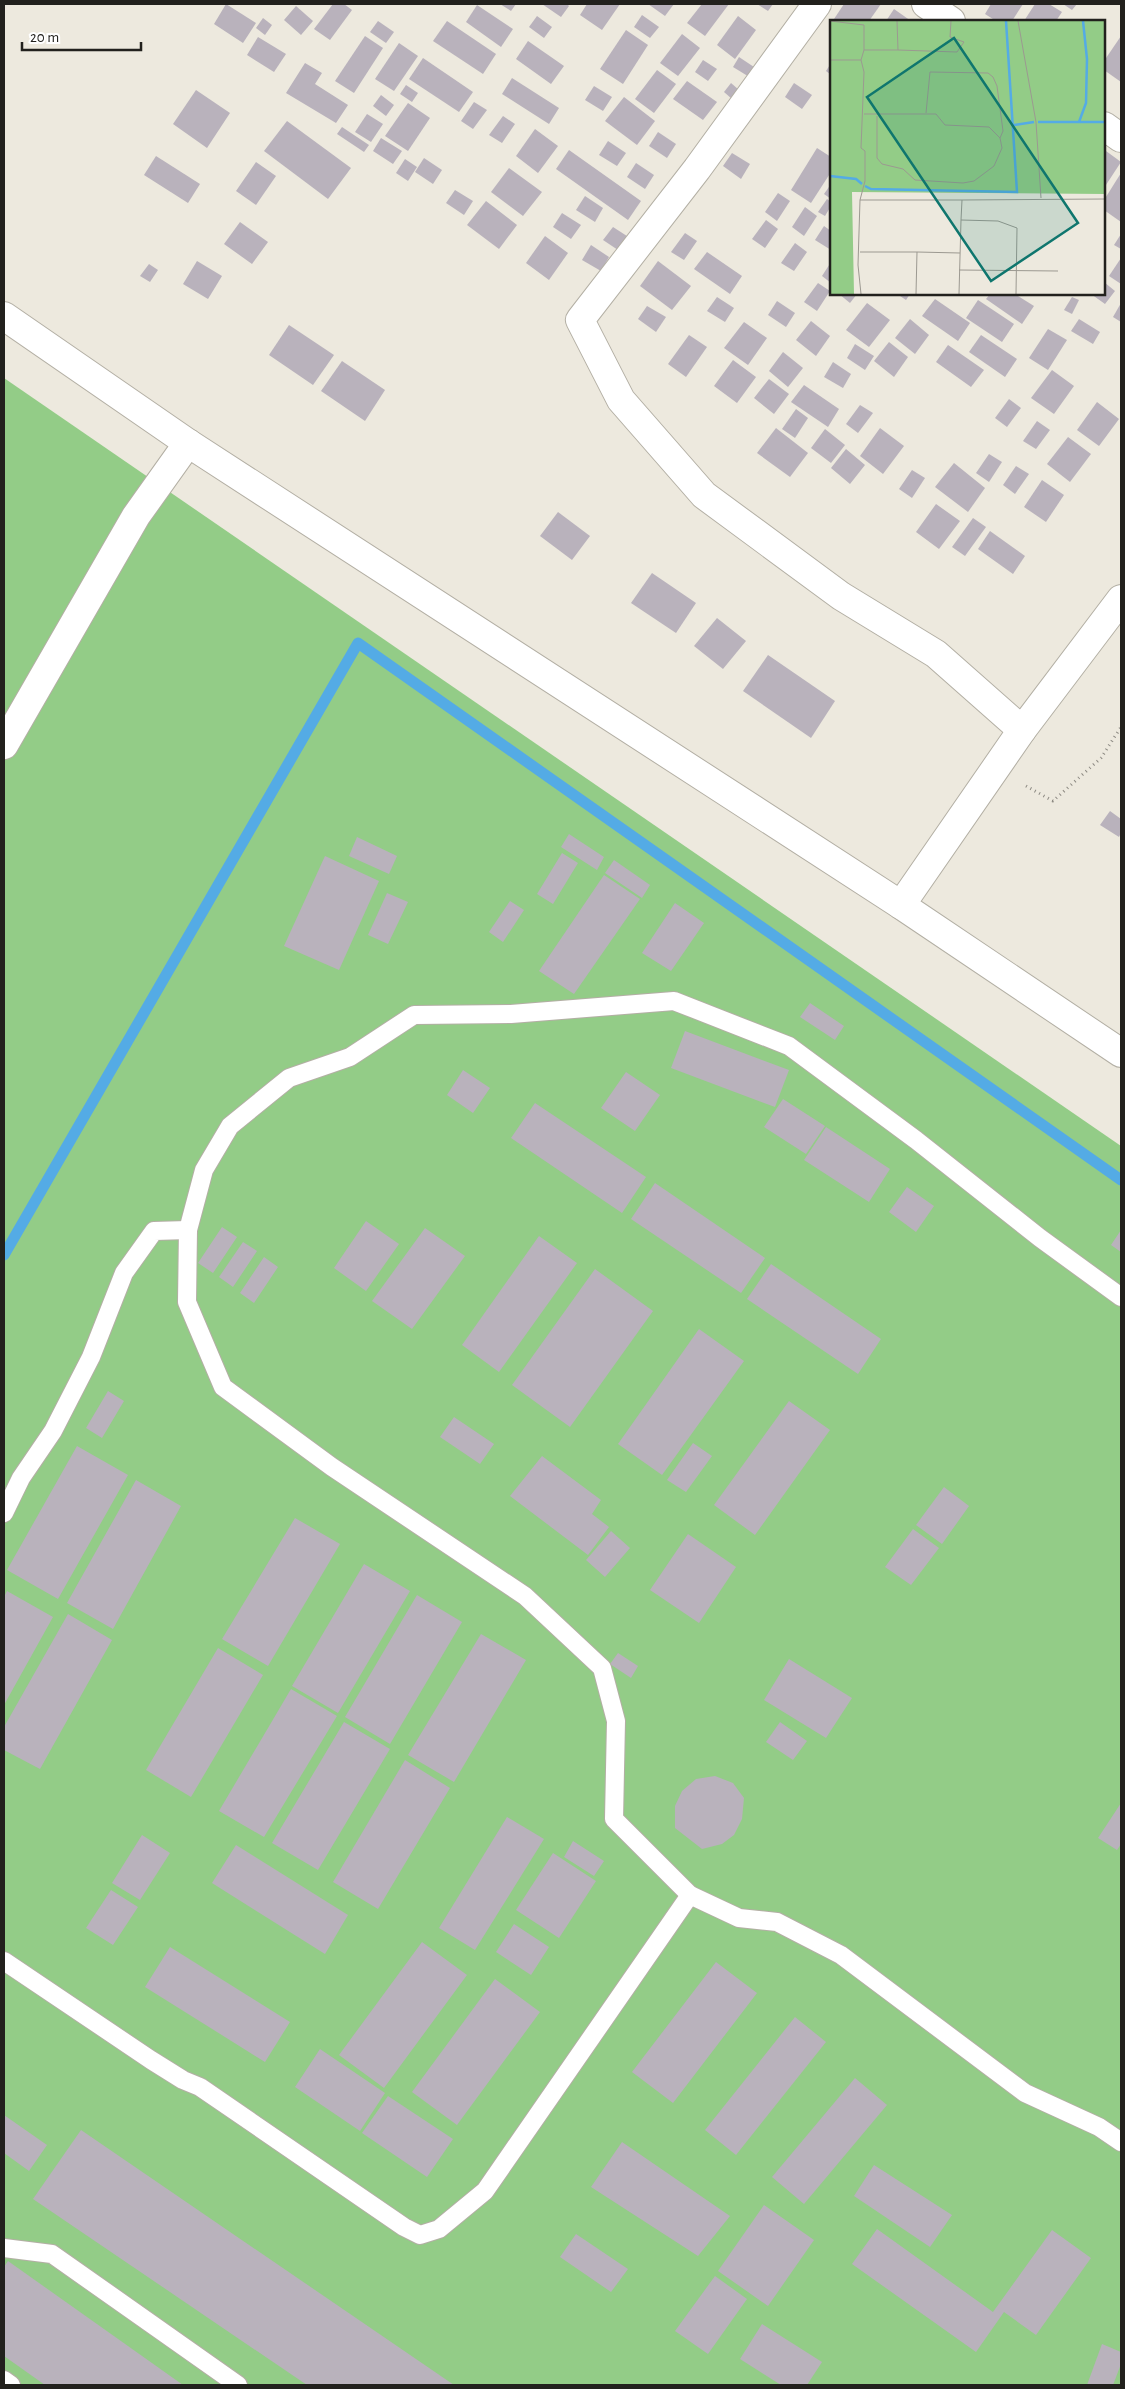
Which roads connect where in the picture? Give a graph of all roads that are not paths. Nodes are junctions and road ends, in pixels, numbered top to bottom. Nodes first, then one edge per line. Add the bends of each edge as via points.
1 (817, 4) edge
2 (926, 4) edge
3 (950, 20) edge
4 (1105, 127) edge
5 (1121, 138) edge
6 (4, 316) edge
7 (188, 443) junction
8 (1121, 599) edge
9 (1022, 730) junction
10 (4, 745) edge
11 (900, 905) junction
12 (1121, 1053) edge
13 (188, 1230) junction
14 (1121, 1297) edge
15 (4, 1513) edge
16 (690, 1895) junction
17 (4, 1961) edge
18 (1121, 2142) edge
19 (4, 2248) edge
20 (4, 2380) edge
21 (11, 2385) edge
22 (238, 2385) edge

1 - 9 street via 697,169 580,320 622,400 704,495 841,596 936,654
2 - 3 street
4 - 5 street
6 - 7 street
7 - 10 street via 136,516
7 - 11 street
8 - 9 street
9 - 11 street
11 - 12 street
13 - 14 lane via 204,1170 230,1126 289,1078 350,1057 414,1015 511,1014 674,1001 789,1046
13 - 15 lane via 154,1231 124,1273 91,1357 53,1431 22,1478
13 - 16 lane via 187,1302 223,1387 332,1467 525,1596 602,1668 616,1721 614,1819
16 - 17 lane via 485,2191 438,2229 420,2235 200,2087 151,2060
16 - 18 lane via 739,1918 777,1922 841,1955 1025,2093 1098,2127
19 - 22 lane via 52,2254
20 - 21 lane

